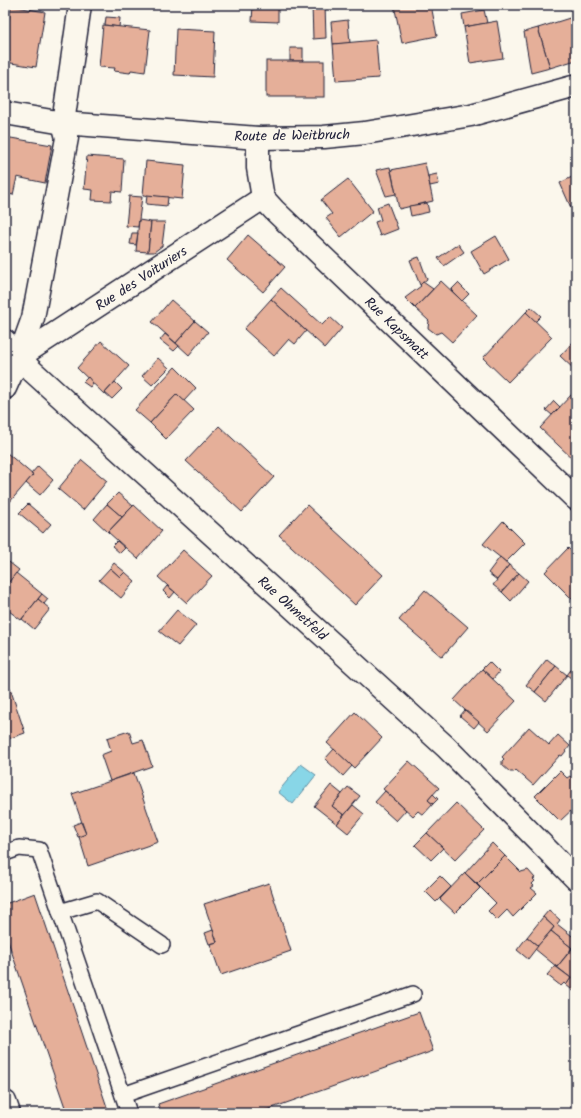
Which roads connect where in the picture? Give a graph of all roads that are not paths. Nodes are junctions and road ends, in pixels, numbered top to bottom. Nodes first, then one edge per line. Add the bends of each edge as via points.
1 (80, 5) edge
2 (576, 86) edge
3 (5, 112) edge
4 (63, 123) junction
5 (258, 138) junction
6 (263, 198) junction
7 (5, 341) edge
8 (20, 357) junction
9 (5, 388) edge
10 (576, 499) edge
11 (5, 854) edge
12 (576, 879) edge
13 (60, 912) junction
14 (162, 945) dead end
15 (413, 994) dead end
16 (123, 1095) junction
17 (5, 1102) edge
18 (9, 1113) edge
19 (129, 1113) edge

1 - 4 street
2 - 5 street, Route de Weitbruch via 471,114 365,133
3 - 4 street, Route de Weitbruch
4 - 5 street, Route de Weitbruch
4 - 8 street via 67,138 32,318
5 - 6 street via 258,168
6 - 8 street, Rue des Voituriers
6 - 10 street, Rue Kapsmatt
7 - 8 street, Rue Ohmetfeld
8 - 9 street
8 - 12 street, Rue Ohmetfeld via 42,380 446,747
11 - 13 lane via 18,848 39,850
13 - 14 lane via 97,901
13 - 16 lane
15 - 16 lane
16 - 19 lane
17 - 18 street

